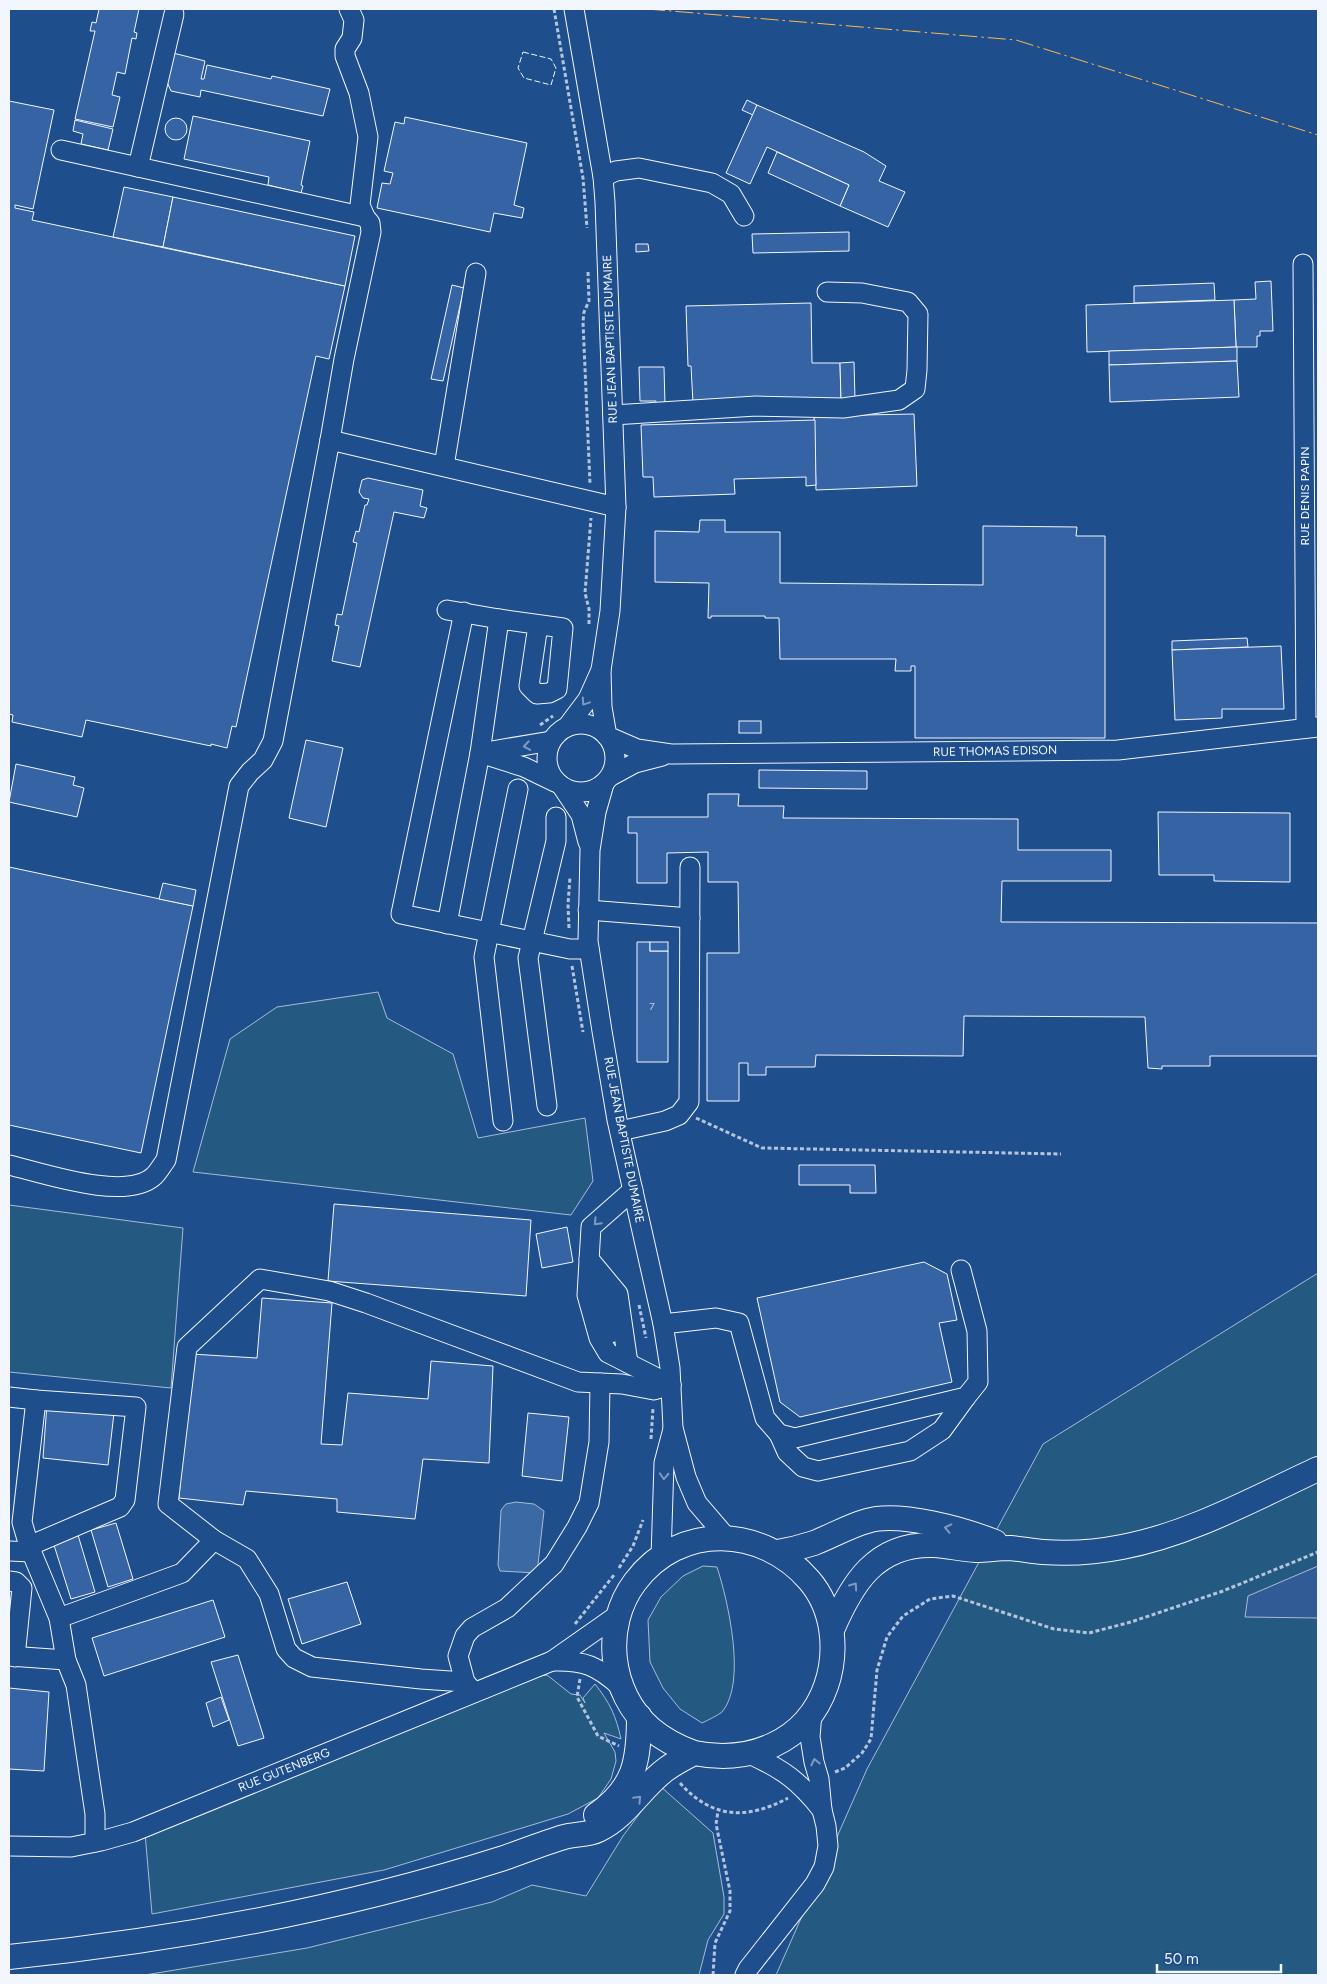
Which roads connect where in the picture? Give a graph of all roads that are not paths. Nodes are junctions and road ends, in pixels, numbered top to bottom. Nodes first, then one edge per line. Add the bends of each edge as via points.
1 (349, 9) edge
2 (574, 9) edge
3 (174, 14) dead end
4 (61, 150) dead end
5 (138, 167) junction
6 (603, 177) junction
7 (744, 216) dead end
8 (365, 217) junction
9 (1303, 264) dead end
10 (476, 273) dead end
11 (827, 292) dead end
12 (1311, 334) edge
13 (613, 415) junction
14 (330, 440) junction
15 (444, 466) junction
16 (616, 507) junction
17 (499, 619) junction
18 (538, 625) dead end
19 (601, 670) junction
20 (567, 727) junction
21 (1312, 727) edge
22 (607, 736) junction
23 (551, 741) junction
24 (480, 753) junction
25 (671, 754) junction
26 (607, 780) junction
27 (559, 785) junction
28 (518, 789) dead end
29 (556, 817) dead end
30 (590, 850) junction
31 (690, 867) dead end
32 (588, 910) junction
33 (690, 918) junction
34 (447, 924) junction
35 (488, 932) junction
36 (532, 941) junction
37 (589, 949) junction
38 (547, 1106) dead end
39 (503, 1121) dead end
40 (620, 1131) junction
41 (9, 1166) edge
42 (633, 1190) junction
43 (595, 1266) junction
44 (961, 1270) dead end
45 (663, 1324) junction
46 (622, 1360) junction
47 (600, 1383) junction
48 (671, 1385) junction
49 (9, 1397) edge
50 (966, 1397) junction
51 (36, 1400) junction
52 (673, 1428) junction
53 (778, 1434) junction
54 (1318, 1468) edge
55 (727, 1538) junction
56 (214, 1540) junction
57 (1011, 1548) junction
58 (30, 1549) junction
59 (9, 1551) edge
60 (777, 1552) junction
61 (661, 1558) junction
62 (9, 1581) edge
63 (619, 1614) junction
64 (59, 1618) junction
65 (832, 1630) junction
66 (12, 1656) edge
67 (66, 1660) junction
68 (552, 1661) junction
69 (621, 1686) junction
70 (470, 1687) junction
71 (812, 1713) junction
72 (638, 1716) junction
73 (694, 1753) junction
74 (749, 1754) junction
75 (812, 1784) junction
76 (566, 1836) junction
77 (95, 1842) junction
78 (9, 1846) edge
79 (9, 1957) edge
80 (745, 1975) edge

1 - 8 street via 354,20 345,56 368,137 360,205
2 - 6 street, RUE JEAN BAPTISTE DUMAIRE
3 - 5 street
4 - 5 street
5 - 8 street
6 - 7 street via 616,171 639,168 712,183 731,194
6 - 13 street, RUE JEAN BAPTISTE DUMAIRE
8 - 14 street via 371,232
9 - 12 street, RUE DENIS PAPIN
10 - 15 street
11 - 13 street via 862,293 908,302 918,314 915,389 899,400 843,408 756,406
12 - 21 street, RUE DENIS PAPIN
13 - 16 street, RUE JEAN BAPTISTE DUMAIRE
14 - 15 street
14 - 41 street via 273,741 262,760 239,786 166,1160 154,1176 126,1187 103,1187
15 - 16 street
16 - 19 street, RUE JEAN BAPTISTE DUMAIRE via 610,611
17 - 18 street
17 - 24 street
17 - 34 street via 456,611 401,914
19 -> 20 street, RUE JEAN BAPTISTE DUMAIRE via 588,699
19 - 22 street, RUE JEAN BAPTISTE DUMAIRE
20 - 22 street via 588,725
20 - 23 street
21 - 25 street, RUE THOMAS EDISON via 1118,750
22 - 25 street, RUE THOMAS EDISON via 637,749
22 - 26 street via 615,755
23 -> 24 street
23 - 27 street via 546,763 549,773
24 - 27 street via 524,767
24 - 34 street
25 - 26 street, RUE THOMAS EDISON via 635,763
26 - 27 street via 584,793
26 - 30 street, RUE JEAN BAPTISTE DUMAIRE via 596,812
27 - 30 street, RUE JEAN BAPTISTE DUMAIRE via 581,815
28 - 35 street
29 - 36 street via 556,841
30 - 32 street, RUE JEAN BAPTISTE DUMAIRE
31 - 33 street
32 - 33 street
32 - 37 street, RUE JEAN BAPTISTE DUMAIRE
33 - 40 street via 689,1102 679,1115 665,1121
34 - 35 street
35 - 36 street
35 - 39 street via 484,956
36 - 37 street via 570,949
36 - 38 street via 528,958
37 - 40 street, RUE JEAN BAPTISTE DUMAIRE
40 - 42 street, RUE JEAN BAPTISTE DUMAIRE
42 -> 43 street via 591,1227
42 - 45 street, RUE JEAN BAPTISTE DUMAIRE
43 - 46 street via 618,1294
43 - 46 street via 587,1295 598,1338 608,1353
44 - 50 street via 977,1331 978,1382
45 - 48 street, RUE JEAN BAPTISTE DUMAIRE
45 - 53 street via 716,1318 739,1323 765,1418
46 - 48 street
47 - 48 street via 654,1390
47 - 56 street via 578,1382 366,1303 329,1292 260,1279 187,1347 168,1504
47 - 70 street via 599,1442 589,1503 554,1564 507,1608 472,1628 465,1636 458,1656
48 - 52 street, RUE JEAN BAPTISTE DUMAIRE
49 - 51 street
50 - 53 street via 795,1438
50 - 53 street via 942,1430 910,1451 818,1471 803,1467 787,1452
51 - 58 street via 22,1522
51 - 58 street via 136,1407 125,1500 120,1507
52 - 55 street, RUE JEAN BAPTISTE DUMAIRE via 686,1477 697,1503
52 -> 61 street, RUE JEAN BAPTISTE DUMAIRE via 664,1463
54 - 57 main road via 1222,1514 1157,1538 1078,1553
55 - 60 main road via 753,1542
55 - 61 main road via 692,1542
56 - 64 street via 182,1573
56 - 70 street via 247,1559 269,1594 286,1649 294,1658 312,1667
57 -> 60 main road via 977,1535 898,1518 870,1520 796,1549
65 -> 57 main road via 858,1580 871,1566 898,1550 933,1545 975,1550
58 - 59 street
58 - 64 street
60 - 65 main road via 797,1566 813,1585 825,1606
61 - 63 main road via 635,1582
62 - 66 street via 22,1588
63 - 68 street, RUE GUTENBERG
63 - 69 main road via 614,1650
64 - 67 street
65 - 71 main road via 830,1674
66 - 67 street
67 - 77 street via 76,1685 95,1814
68 - 69 street, RUE GUTENBERG via 574,1660 587,1664
68 - 70 street, RUE GUTENBERG
69 - 72 main road
70 - 77 street, RUE GUTENBERG via 403,1720 133,1832
71 - 74 main road via 784,1739
75 -> 71 street
72 - 73 main road via 663,1739
72 - 76 main road via 638,1755 628,1782 606,1808
73 - 74 main road via 730,1757
76 -> 73 main road via 596,1831 614,1821 664,1771
74 - 75 street
75 - 80 street via 826,1826 828,1846 824,1867 815,1884
76 - 79 main road via 479,1866 267,1919 117,1945
77 - 78 street, RUE GUTENBERG via 71,1846

